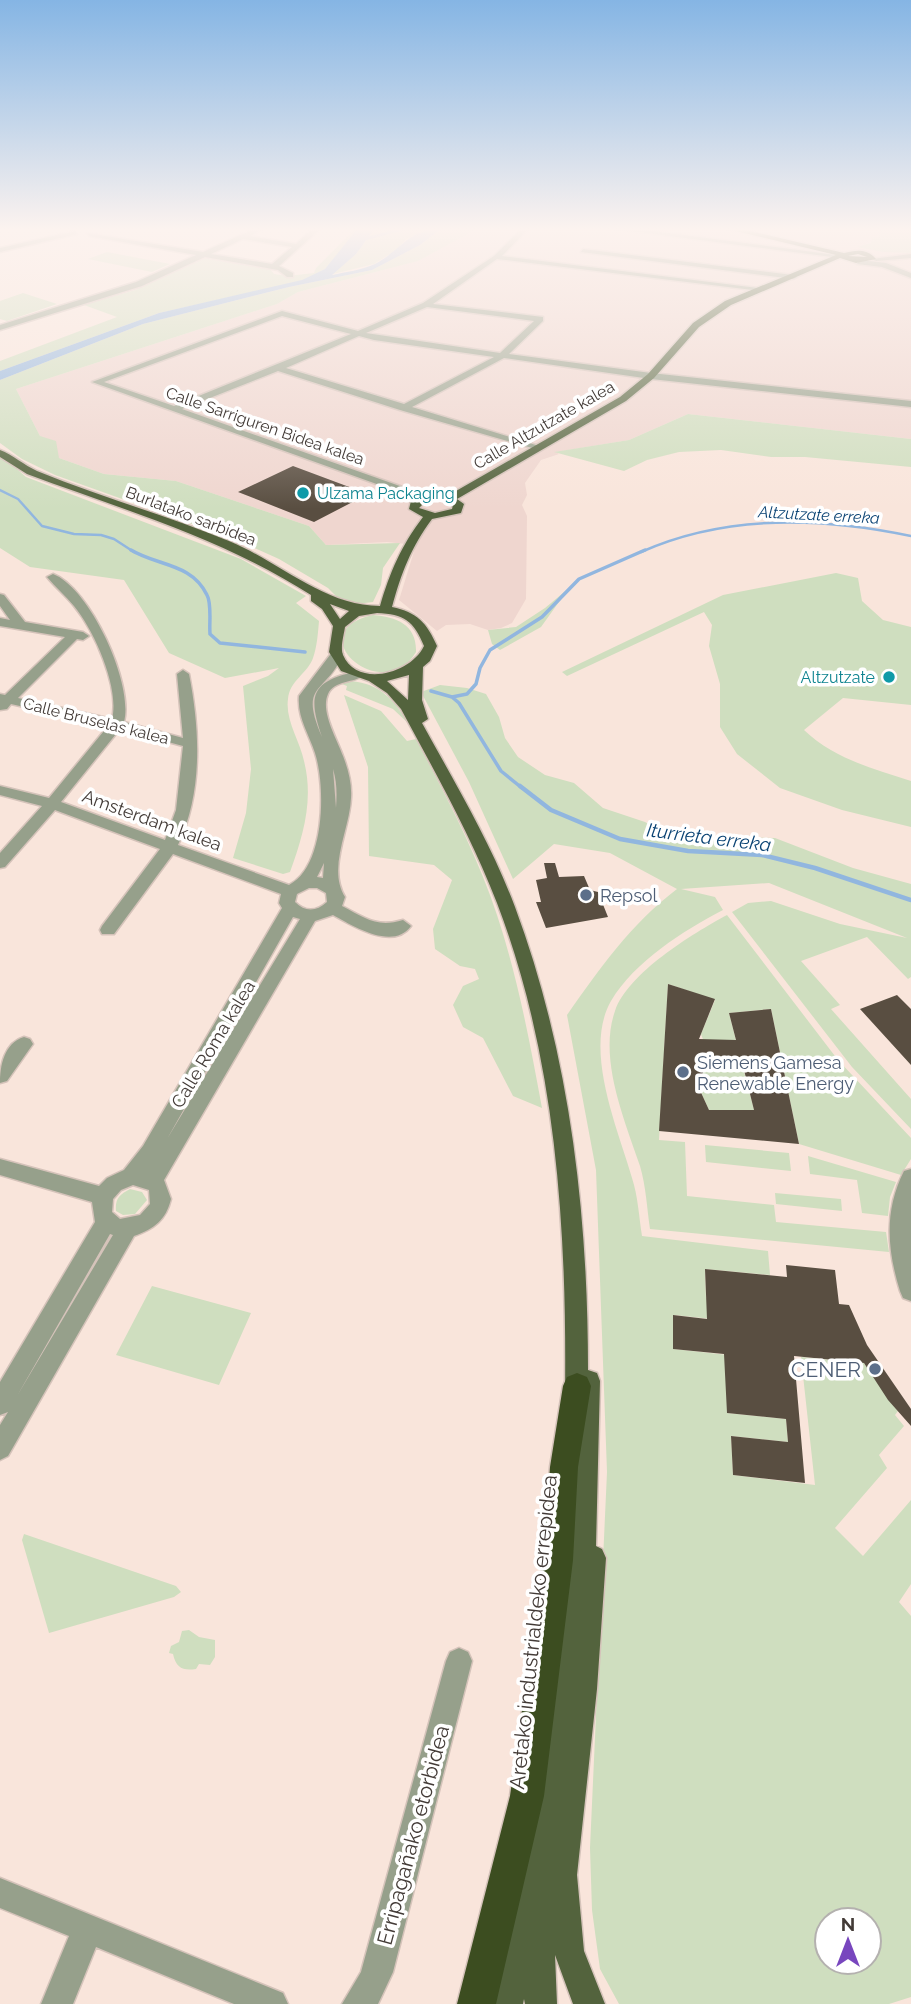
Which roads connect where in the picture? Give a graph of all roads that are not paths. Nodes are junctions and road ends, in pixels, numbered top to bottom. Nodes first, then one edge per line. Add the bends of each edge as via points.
1 (21, 322) edge
2 (259, 322) edge
3 (315, 322) edge
4 (387, 322) edge
5 (538, 322) edge
6 (701, 322) edge
7 (0, 328) edge
8 (360, 333) junction
9 (502, 356) junction
10 (278, 368) junction
11 (651, 376) junction
12 (911, 404) edge
13 (403, 408) junction
14 (173, 410) junction
15 (536, 448) junction
16 (0, 456) edge
17 (424, 498) junction
18 (451, 498) junction
19 (429, 516) junction
20 (54, 578) dead end
21 (0, 598) edge
22 (369, 610) junction
23 (385, 610) junction
24 (0, 622) edge
25 (22, 626) junction
26 (340, 626) junction
27 (74, 635) junction
28 (100, 638) junction
29 (337, 654) junction
30 (417, 668) junction
31 (183, 674) dead end
32 (366, 676) junction
33 (3, 702) edge
34 (117, 724) junction
35 (191, 744) junction
36 (0, 790) edge
37 (52, 804) junction
38 (170, 846) junction
39 (0, 863) edge
40 (306, 883) junction
41 (331, 886) junction
42 (290, 900) junction
43 (333, 908) junction
44 (310, 916) junction
45 (403, 926) dead end
46 (108, 930) dead end
47 (24, 1044) dead end
48 (0, 1076) edge
49 (0, 1167) edge
50 (131, 1176) junction
51 (911, 1177) edge
52 (153, 1181) junction
53 (102, 1196) junction
54 (117, 1226) junction
55 (911, 1291) edge
56 (583, 1384) junction
57 (0, 1404) edge
58 (0, 1448) edge
59 (459, 1661) dead end
60 (0, 1893) edge
61 (88, 1928) junction
62 (57, 2004) edge
63 (272, 2004) edge
64 (358, 2004) edge
65 (476, 2004) edge
66 (507, 2004) edge
67 (541, 2004) edge
68 (589, 2004) edge

1 - 7 street
2 - 14 street, Calle Sarriguren Bidea kalea via 96,382
3 - 8 street, Calle Sarriguren Bidea kalea
4 - 8 street
5 - 9 street
6 - 11 main road, Calle Altzutzate kalea
8 - 9 street
8 - 10 street
9 - 11 street
9 - 13 street
10 - 13 street
10 - 14 street
11 - 12 street
11 - 15 main road, Calle Altzutzate kalea via 623,399
13 - 15 street
14 - 17 street, Calle Sarriguren Bidea kalea
15 - 18 main road, Calle Altzutzate kalea
16 - 22 main road, Burlatako sarbidea via 31,472 248,553 338,605
16 - 26 main road, Burlatako sarbidea via 24,474 243,555 314,597
17 - 18 main road
17 - 19 main road via 414,509
18 - 19 main road via 459,504 457,511
19 - 23 main road via 405,552
20 - 28 street via 80,605
21 - 25 street
22 - 23 main road
22 - 26 main road via 355,613
23 - 30 main road via 411,618 430,638 430,649
24 - 25 street
25 - 27 street
26 - 29 main road
27 - 28 street
27 - 33 street
28 - 34 street via 117,685 121,709
29 - 32 main road via 348,670
29 - 40 street via 331,669 310,687 306,698 329,797 323,840
30 - 32 main road via 391,678
30 - 56 main road, Aretako industrialdeko errepidea via 415,707 485,835 547,1004 571,1126 582,1227
31 - 35 street
32 - 41 street via 334,681 320,697 344,786
32 - 56 main road, Aretako industrialdeko errepidea via 392,690 407,707 477,836 529,976 561,1127
33 - 34 street, Calle Bruselas kalea
34 - 35 street, Calle Bruselas kalea
34 - 37 street
35 - 38 street via 184,799
36 - 37 street, Amsterdam kalea
37 - 38 street, Amsterdam kalea
37 - 39 street
38 - 42 street, Amsterdam kalea
38 - 46 street
40 - 41 street
40 - 42 street
41 - 43 street via 337,900
42 - 44 street via 299,914
42 - 50 street, Calle Roma kalea via 150,1152
43 - 44 street
43 - 45 street via 382,930 396,931
44 - 52 street, Calle Roma kalea
47 - 48 street
49 - 53 street
50 - 52 street
50 - 53 street via 109,1186
51 - 55 street via 900,1204 901,1259
52 - 54 street via 159,1188 159,1209 140,1225
53 - 54 street via 100,1215
54 - 57 street
54 - 58 street
56 - 65 highway via 564,1467 558,1560 527,1796
56 - 66 main road, Aretako industrialdeko errepidea via 555,1695 516,1975
56 - 67 main road, Aretako industrialdeko errepidea via 584,1539 540,1914
56 - 68 main road via 599,1431 598,1476 590,1613 562,1875 569,1951
59 - 64 street, Erripagañako etorbidea via 377,1972
60 - 61 street
61 - 62 street
61 - 63 street

